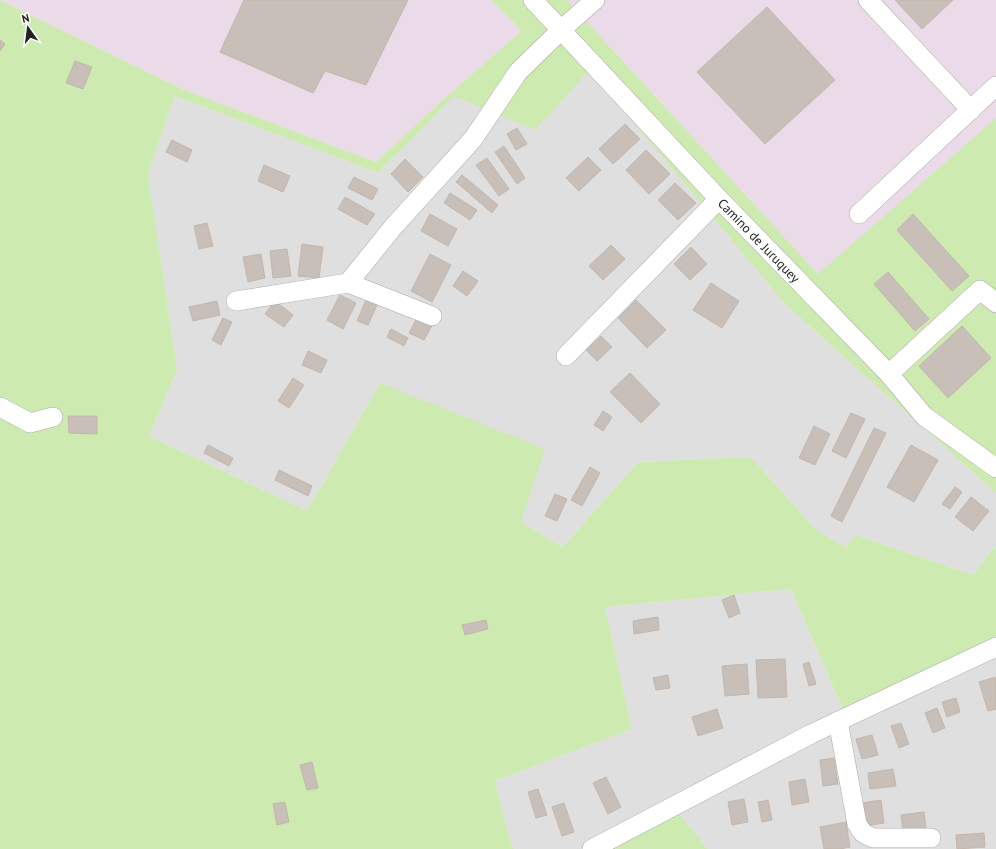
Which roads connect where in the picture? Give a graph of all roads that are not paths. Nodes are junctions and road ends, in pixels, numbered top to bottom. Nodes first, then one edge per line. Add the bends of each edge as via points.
1 (533, 0) edge
2 (594, 0) edge
3 (868, 0) edge
4 (561, 30) junction
5 (996, 86) edge
6 (971, 110) junction
7 (720, 199) junction
8 (859, 214) dead end
9 (348, 284) junction
10 (236, 301) dead end
11 (996, 303) edge
12 (432, 316) dead end
13 (566, 356) dead end
14 (889, 374) junction
15 (0, 407) edge
16 (52, 417) dead end
17 (996, 468) edge
18 (996, 647) edge
19 (838, 722) junction
20 (931, 838) dead end
21 (592, 849) edge

1 - 4 street, Camino de Juruquey
2 - 4 street
3 - 6 street
4 - 7 street, Camino de Juruquey
4 - 9 street via 518,72 473,139 394,226
5 - 6 street
6 - 8 street
7 - 13 street
7 - 14 street, Camino de Juruquey
9 - 10 street
9 - 12 street
11 - 14 street via 980,290
14 - 17 street, Camino de Juruquey via 924,416
15 - 16 street via 30,423
18 - 19 street
19 - 20 street via 857,824 863,833 873,838
19 - 21 street

